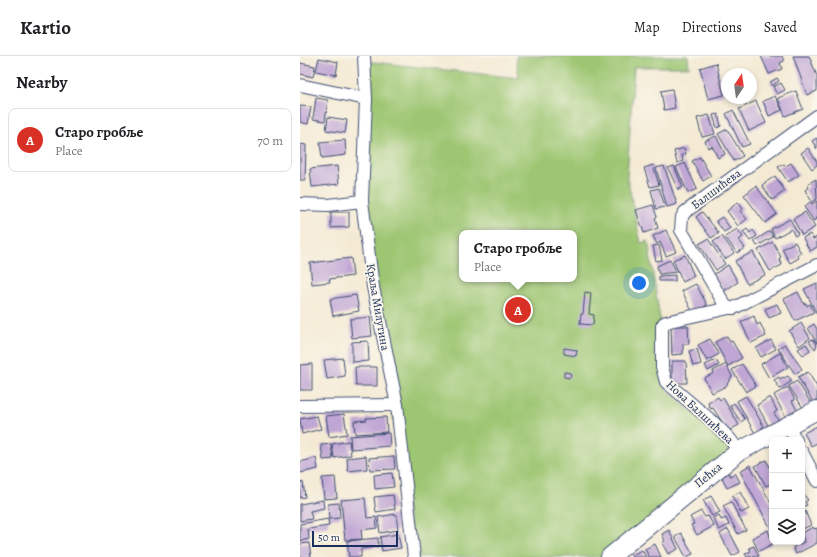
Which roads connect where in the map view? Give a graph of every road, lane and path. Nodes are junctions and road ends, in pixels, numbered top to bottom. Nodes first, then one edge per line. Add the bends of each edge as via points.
1 (364, 56) edge
2 (300, 85) edge
3 (366, 99) junction
4 (817, 116) edge
5 (362, 201) junction
6 (300, 204) edge
7 (817, 265) edge
8 (729, 308) junction
9 (397, 405) junction
10 (300, 406) edge
11 (817, 410) edge
12 (792, 433) edge
13 (739, 451) junction
14 (805, 458) edge
15 (817, 481) edge
16 (414, 557) edge
17 (610, 557) edge

1 - 3 street, Краља Милутина
2 - 3 street
3 - 5 street, Краља Милутина
4 - 8 street, Балшићева via 729,179 685,212 682,217 681,230
5 - 6 street via 328,205
5 - 9 street, Краља Милутина via 373,287
7 - 8 street, Нова Балшићева via 734,308
8 - 13 street, Нова Балшићева via 664,323 661,330 662,367 666,382 713,422
9 - 10 street
9 - 16 street, Краља Милутина
11 - 12 street, Пећка
12 - 13 street, Пећка
13 - 17 street, Пећка
14 - 15 street

